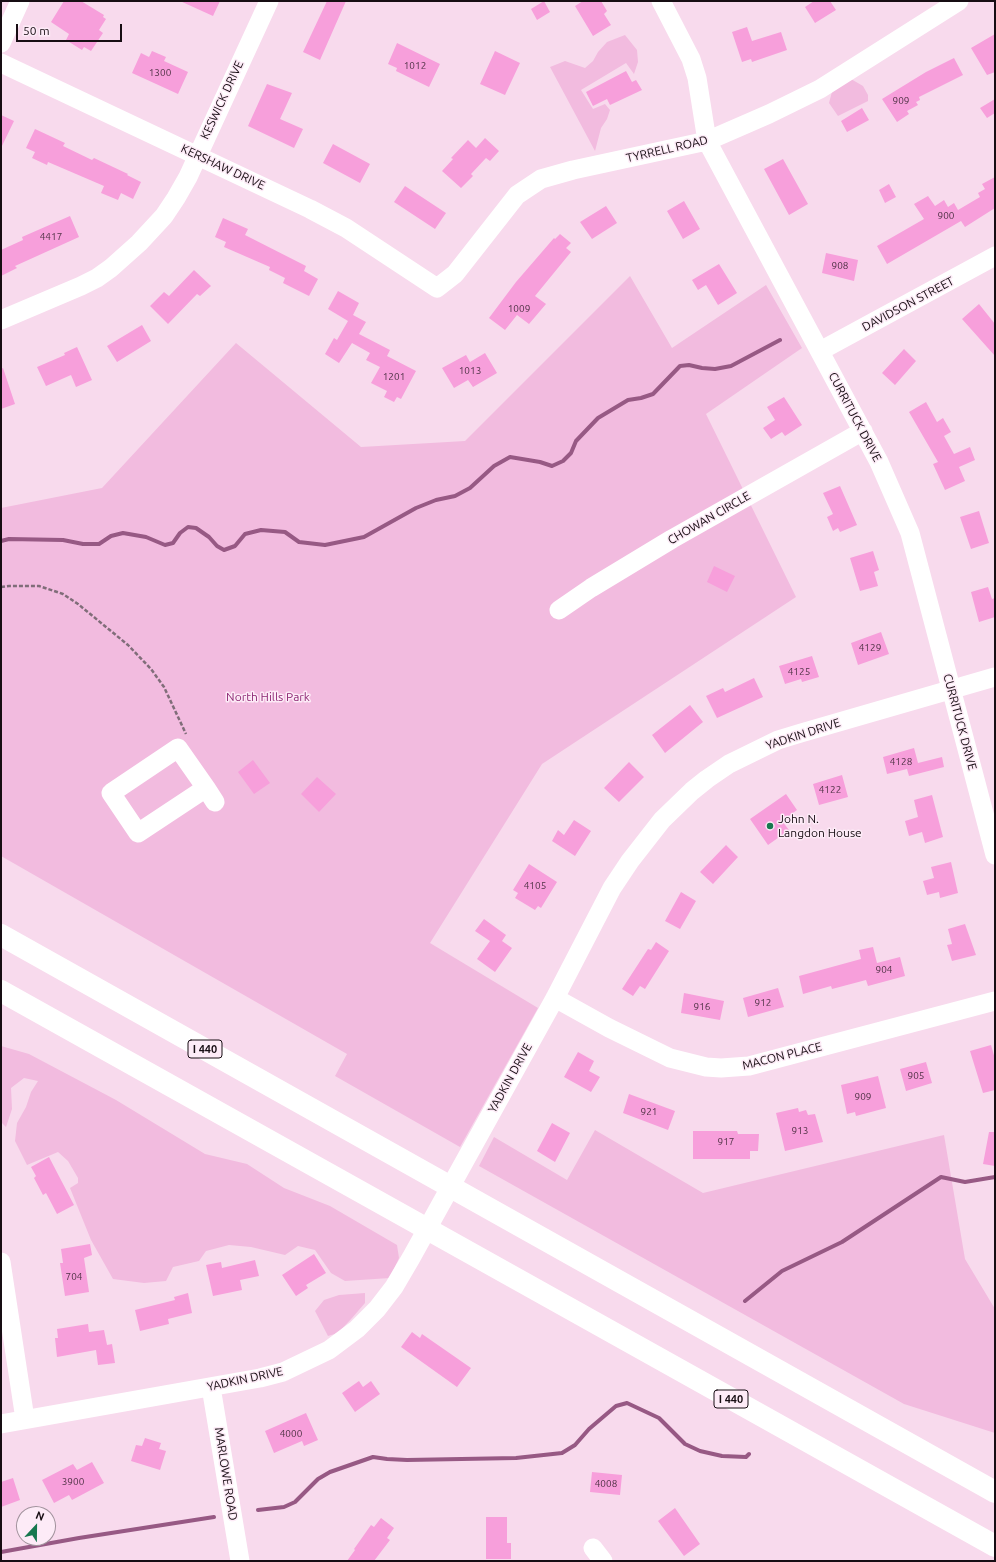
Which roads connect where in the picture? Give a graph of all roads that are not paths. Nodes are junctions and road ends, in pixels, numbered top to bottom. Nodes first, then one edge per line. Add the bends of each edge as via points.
1 (20, 1) edge
2 (269, 1) edge
3 (661, 1) edge
4 (959, 1) edge
5 (1, 42) edge
6 (1, 63) edge
7 (707, 140) junction
8 (197, 155) junction
9 (995, 256) edge
10 (437, 288) joint
11 (1, 320) edge
12 (820, 351) junction
13 (863, 430) junction
14 (559, 610) dead end
15 (995, 677) edge
16 (951, 690) junction
17 (210, 795) joint
18 (995, 855) edge
19 (1, 935) edge
20 (1, 991) edge
21 (555, 998) junction
22 (995, 1001) edge
23 (1, 1262) edge
24 (211, 1387) junction
25 (25, 1419) junction
26 (1, 1424) edge
27 (995, 1492) edge
28 (995, 1546) edge
29 (240, 1561) edge

1 - 5 street
2 - 8 street, KESWICK DRIVE
3 - 7 street, CURRITUCK DRIVE via 691,60 697,78
4 - 7 street, TYRRELL ROAD via 820,88 769,114
6 - 8 street, KERSHAW DRIVE
7 - 10 street, TYRRELL ROAD via 541,179 516,195 455,274
7 - 12 street, CURRITUCK DRIVE
8 - 10 street, KERSHAW DRIVE via 346,228
8 - 11 street, KESWICK DRIVE via 188,177 164,216 111,268 81,286
9 - 12 street, DAVIDSON STREET
12 - 13 street, CURRITUCK DRIVE
13 - 14 street, CHOWAN CIRCLE via 666,543
13 - 16 street, CURRITUCK DRIVE via 910,533
15 - 16 street, YADKIN DRIVE
16 - 18 street, CURRITUCK DRIVE
16 - 21 street, YADKIN DRIVE via 778,740 729,764 707,779 662,820 630,861 609,893
17 - 17 street via 178,748 111,793 138,833
19 - 27 highway, I 440
20 - 28 highway, I 440
21 - 22 street, MACON PLACE via 670,1058 721,1068 749,1066
21 - 24 street, YADKIN DRIVE via 411,1258 377,1309 330,1350 302,1364 260,1378
23 - 25 street
24 - 25 street, YADKIN DRIVE
24 - 29 street, MARLOWE ROAD
25 - 26 street, YADKIN DRIVE

